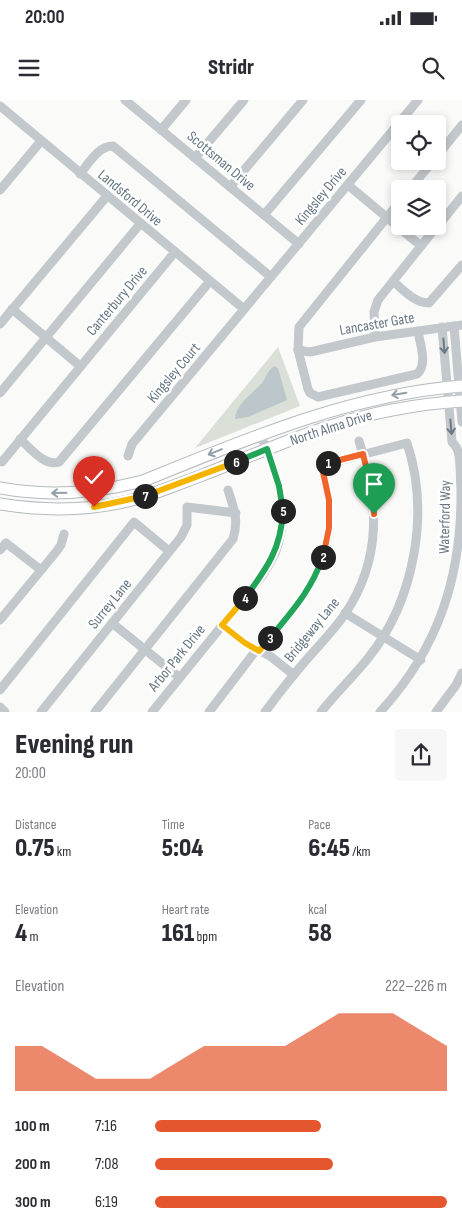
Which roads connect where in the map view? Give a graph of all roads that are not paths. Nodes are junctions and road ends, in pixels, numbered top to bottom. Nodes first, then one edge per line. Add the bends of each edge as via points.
1 (125, 100) edge
2 (186, 100) edge
3 (244, 100) edge
4 (303, 100) edge
5 (361, 100) edge
6 (418, 100) edge
7 (2, 111) edge
8 (462, 126) edge
9 (161, 130) junction
10 (42, 141) junction
11 (446, 145) edge
12 (195, 158) junction
13 (426, 170) edge
14 (80, 174) junction
15 (417, 180) edge
16 (348, 185) junction
17 (230, 187) junction
18 (0, 190) edge
19 (107, 196) junction
20 (462, 196) edge
21 (391, 212) edge
22 (264, 215) junction
23 (446, 215) edge
24 (387, 217) junction
25 (140, 224) junction
26 (430, 235) edge
27 (299, 244) junction
28 (421, 246) junction
29 (175, 252) junction
30 (462, 265) edge
31 (271, 277) junction
32 (210, 281) junction
33 (392, 281) junction
34 (12, 310) junction
35 (244, 310) junction
36 (0, 324) edge
37 (458, 326) edge
38 (442, 327) junction
39 (418, 331) junction
40 (375, 337) junction
41 (46, 338) junction
42 (298, 350) junction
43 (80, 366) junction
44 (461, 386) edge
45 (447, 388) junction
46 (0, 393) edge
47 (457, 401) edge
48 (462, 422) edge
49 (260, 434) junction
50 (20, 440) junction
51 (359, 441) dead end
52 (267, 449) junction
53 (460, 452) edge
54 (363, 454) junction
55 (128, 456) dead end
56 (2, 462) dead end
57 (0, 488) edge
58 (228, 490) dead end
59 (0, 504) edge
60 (236, 513) junction
61 (64, 534) dead end
62 (0, 550) edge
63 (169, 551) junction
64 (41, 570) junction
65 (345, 613) junction
66 (0, 620) edge
67 (112, 623) junction
68 (222, 625) junction
69 (383, 636) junction
70 (145, 649) junction
71 (258, 650) junction
72 (421, 660) junction
73 (462, 673) edge
74 (294, 675) junction
75 (179, 677) junction
76 (0, 690) edge
77 (0, 708) edge
78 (5, 712) edge
79 (40, 712) edge
80 (95, 712) edge
81 (152, 712) edge
82 (209, 712) edge
83 (265, 712) edge
84 (321, 712) edge
85 (380, 712) edge
86 (436, 712) edge

1 - 9 street, Scottsman Drive
2 - 9 street
3 - 12 street
4 - 17 street
5 - 22 street
6 - 16 street, Kingsley Drive
7 - 10 street, Landsford Drive
8 - 11 street
9 - 12 street, Scottsman Drive
10 - 14 street, Landsford Drive
10 - 18 street
12 - 17 street, Scottsman Drive
13 - 15 street
14 - 19 street, Landsford Drive
14 - 31 street via 100,150 113,146
16 - 24 street
16 - 27 street, Kingsley Drive
17 - 22 street, Scottsman Drive
19 - 25 street, Landsford Drive
19 - 34 street
20 - 23 street
21 - 24 street
22 - 27 street, Scottsman Drive
24 - 28 street
24 - 42 street via 303,320 298,332
25 - 29 street, Landsford Drive
25 - 41 street
26 - 28 street
27 - 31 street, Kingsley Drive
28 - 33 street
29 - 32 street, Landsford Drive
29 - 43 street, Canterbury Drive
30 - 33 street via 429,303 419,302
31 - 35 street, Kingsley Drive
32 - 35 street, Landsford Drive
32 - 50 street via 59,462 48,463
33 - 40 street via 376,306
34 - 36 street
34 - 41 street
35 - 55 street, Kingsley Court via 132,444
37 - 38 street, Lancaster Gate
37 - 44 street, Waterford Way
38 - 39 street, Lancaster Gate
38 -> 45 street, Waterford Way
39 - 40 street, Lancaster Gate
39 - 42 street via 423,363 417,374 318,397 308,389
40 - 42 street, Lancaster Gate via 310,352
41 - 43 street
41 - 46 street
43 - 50 street, Canterbury Drive
44 - 45 main road, North Alma Drive
44 - 47 street, Waterford Way
45 - 47 street, Waterford Way
45 -> 49 main road, North Alma Drive via 363,402
47 - 48 street, Waterford Way
47 - 52 main road, North Alma Drive via 367,416
47 -> 53 street, Waterford Way via 452,442
49 - 52 street, Arbor Park Drive
49 -> 57 main road, North Alma Drive via 126,485 57,493
50 - 56 street, Canterbury Drive
51 - 54 street, Bridgeway Lane
52 - 59 main road, North Alma Drive via 159,492 119,503 61,509
52 - 68 street, Arbor Park Drive via 282,500 282,528 276,551 263,575
53 - 72 street, Waterford Way via 462,517 458,560 443,615
54 - 65 street, Bridgeway Lane via 373,496 372,549 365,574
54 - 69 street via 407,442 414,464 418,524 408,580
54 - 71 street via 327,464 324,468 329,528 315,579 302,600
58 - 60 street
60 - 63 street, Surrey Lane via 187,507 187,525
60 - 70 street via 237,527 233,539
61 - 64 street via 61,545
62 - 64 street via 6,543
63 - 67 street, Surrey Lane
63 - 76 street via 134,522
64 - 66 street
65 - 69 street
65 - 74 street, Bridgeway Lane
67 - 70 street
67 - 79 street, Surrey Lane
68 - 71 street
68 - 75 street, Arbor Park Drive
69 - 72 street
69 - 84 street
70 - 75 street
70 - 80 street
71 - 74 street
71 - 82 street
72 - 85 street, Waterford Way
73 - 86 street
74 - 83 street, Bridgeway Lane
75 - 81 street, Arbor Park Drive
77 - 78 street

